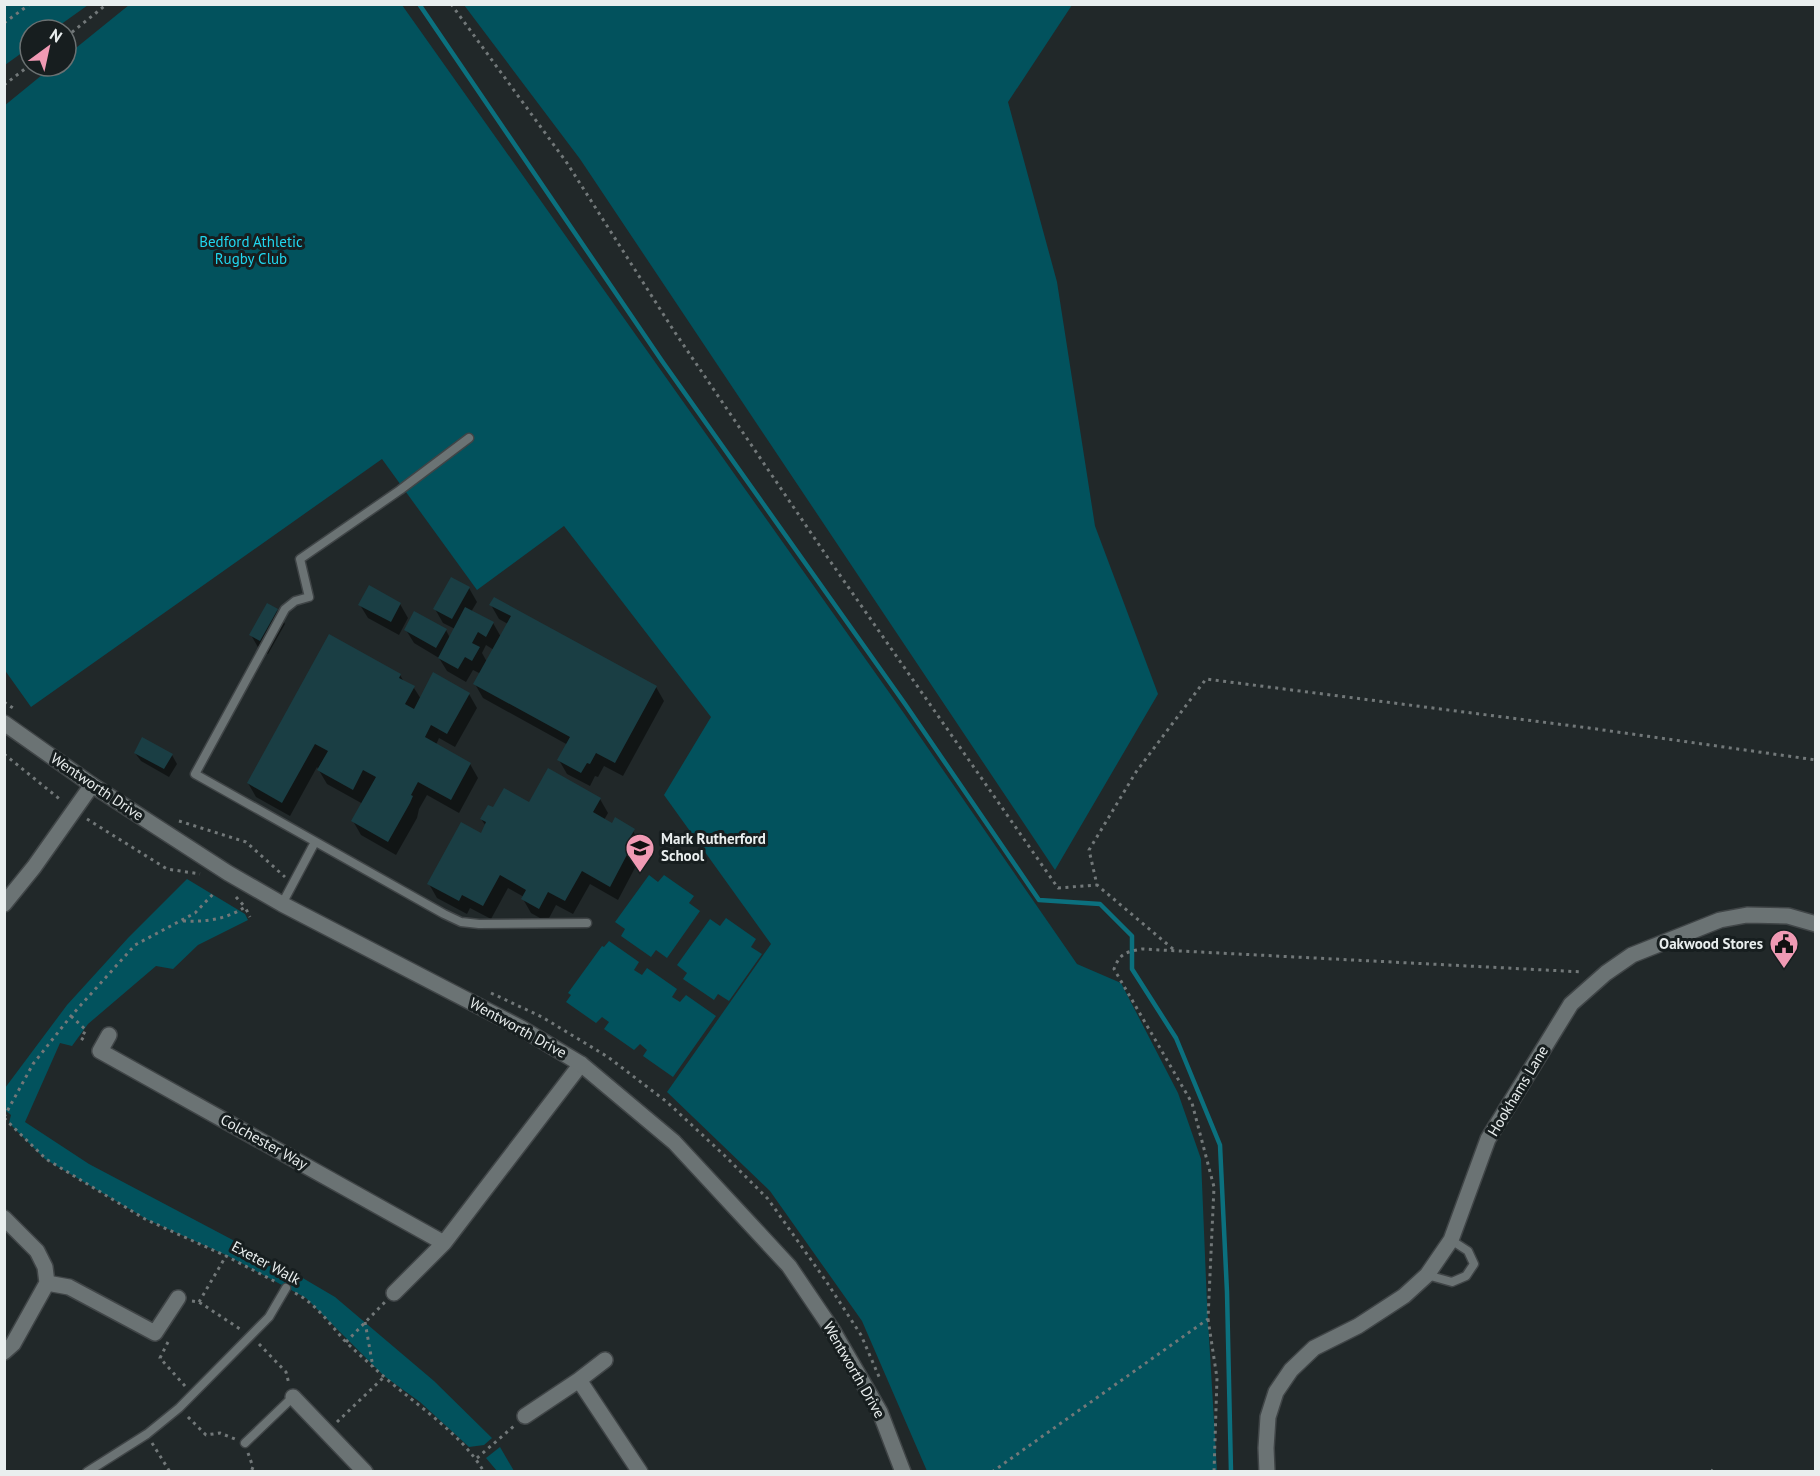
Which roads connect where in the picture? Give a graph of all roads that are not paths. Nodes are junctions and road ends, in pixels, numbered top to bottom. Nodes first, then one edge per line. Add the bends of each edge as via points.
1 (469, 438) dead end
2 (4, 723) edge
3 (92, 784) junction
4 (315, 842) junction
5 (4, 904) edge
6 (282, 904) junction
7 (587, 923) dead end
8 (1815, 924) edge
9 (109, 1035) dead end
10 (581, 1064) junction
11 (4, 1218) edge
12 (1451, 1240) junction
13 (444, 1243) junction
14 (1427, 1275) junction
15 (48, 1283) junction
16 (286, 1288) road end
17 (394, 1293) road end
18 (178, 1298) dead end
19 (4, 1352) edge
20 (605, 1360) dead end
21 (579, 1380) junction
22 (293, 1397) joint
23 (525, 1416) road end
24 (245, 1443) road end
25 (87, 1472) edge
26 (365, 1472) edge
27 (640, 1472) edge
28 (903, 1472) edge
29 (1267, 1472) edge

1 - 4 lane via 300,559 309,597 285,609 195,774
2 - 3 street, Wentworth Drive
3 - 5 street
3 - 6 street, Wentworth Drive
4 - 6 lane
4 - 7 lane via 461,922
6 - 10 street, Wentworth Drive via 521,1028
8 - 12 street, Hookhams Lane via 1788,916 1747,915 1720,920 1632,956 1606,973 1571,1004 1488,1139
9 - 13 street, Colchester Way via 100,1051
10 - 13 street
10 - 28 street, Wentworth Drive via 674,1142 789,1266 880,1412
11 - 15 street via 37,1251
12 - 14 street, Hookhams Lane
12 - 14 lane via 1468,1251 1474,1264 1466,1276 1452,1282
13 - 17 street
14 - 29 street, Hookhams Lane via 1404,1296 1358,1326 1314,1348 1291,1370 1276,1392 1268,1417
15 - 18 street via 69,1287 155,1333
15 - 19 street via 13,1344
16 - 25 lane via 269,1317 179,1408 147,1434
20 - 21 street
21 - 23 street
21 - 27 street
22 - 24 lane
22 - 26 street

